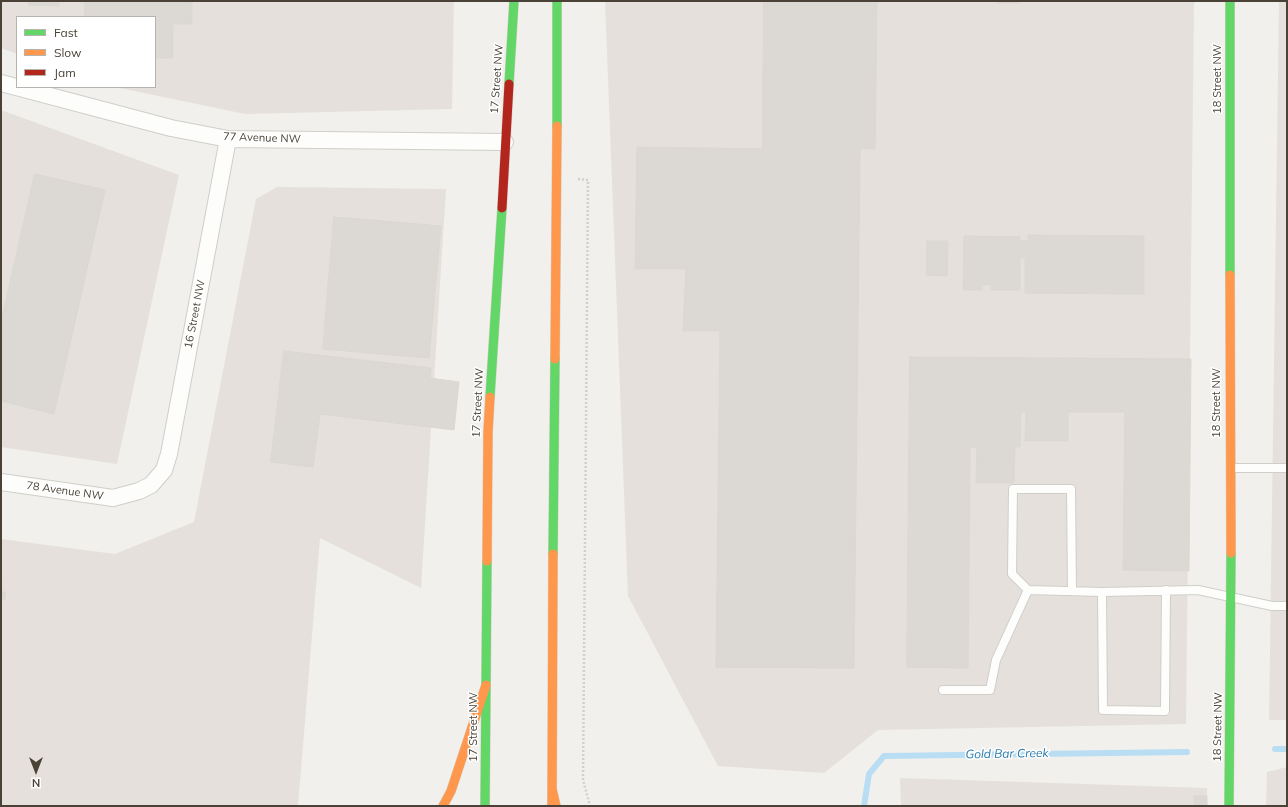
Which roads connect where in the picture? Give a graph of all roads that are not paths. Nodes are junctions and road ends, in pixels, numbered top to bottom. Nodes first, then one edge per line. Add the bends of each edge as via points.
1 (514, 1) edge
2 (557, 1) edge
3 (1230, 1) edge
4 (1, 83) edge
5 (16, 87) edge
6 (20, 88) edge
7 (228, 138) junction
8 (505, 142) junction
9 (1229, 468) junction
10 (1287, 468) edge
11 (1, 482) edge
12 (151, 485) joint
13 (1028, 590) junction
14 (1166, 590) junction
15 (1072, 591) junction
16 (1102, 592) junction
17 (1231, 599) junction
18 (1287, 606) edge
19 (486, 685) junction
20 (943, 690) dead end
21 (552, 789) junction
22 (443, 806) edge
23 (485, 806) edge
24 (552, 806) edge
25 (556, 806) edge
26 (1229, 806) edge

1 - 8 main road, 17 Street NW
2 - 21 main road via 558,178
3 - 9 main road, 18 Street NW
4 - 5 street, 77 Avenue NW
6 - 7 street, 77 Avenue NW via 171,128
7 - 8 street, 77 Avenue NW
7 - 12 street, 16 Street NW via 168,454 164,470
8 - 19 main road, 17 Street NW via 488,432
9 - 10 lane
9 - 17 main road, 18 Street NW
11 - 12 street, 78 Avenue NW via 113,498
13 - 15 lane
13 - 15 lane via 1012,574 1013,489 1071,489
13 - 20 lane via 996,660 990,690
14 - 16 lane
14 - 16 lane via 1165,711 1103,710
14 - 17 lane via 1198,590
15 - 16 lane
17 - 18 lane
17 - 26 main road, 18 Street NW
19 - 22 main road via 451,791
19 - 23 main road, 17 Street NW
21 - 24 main road
21 - 25 main road

